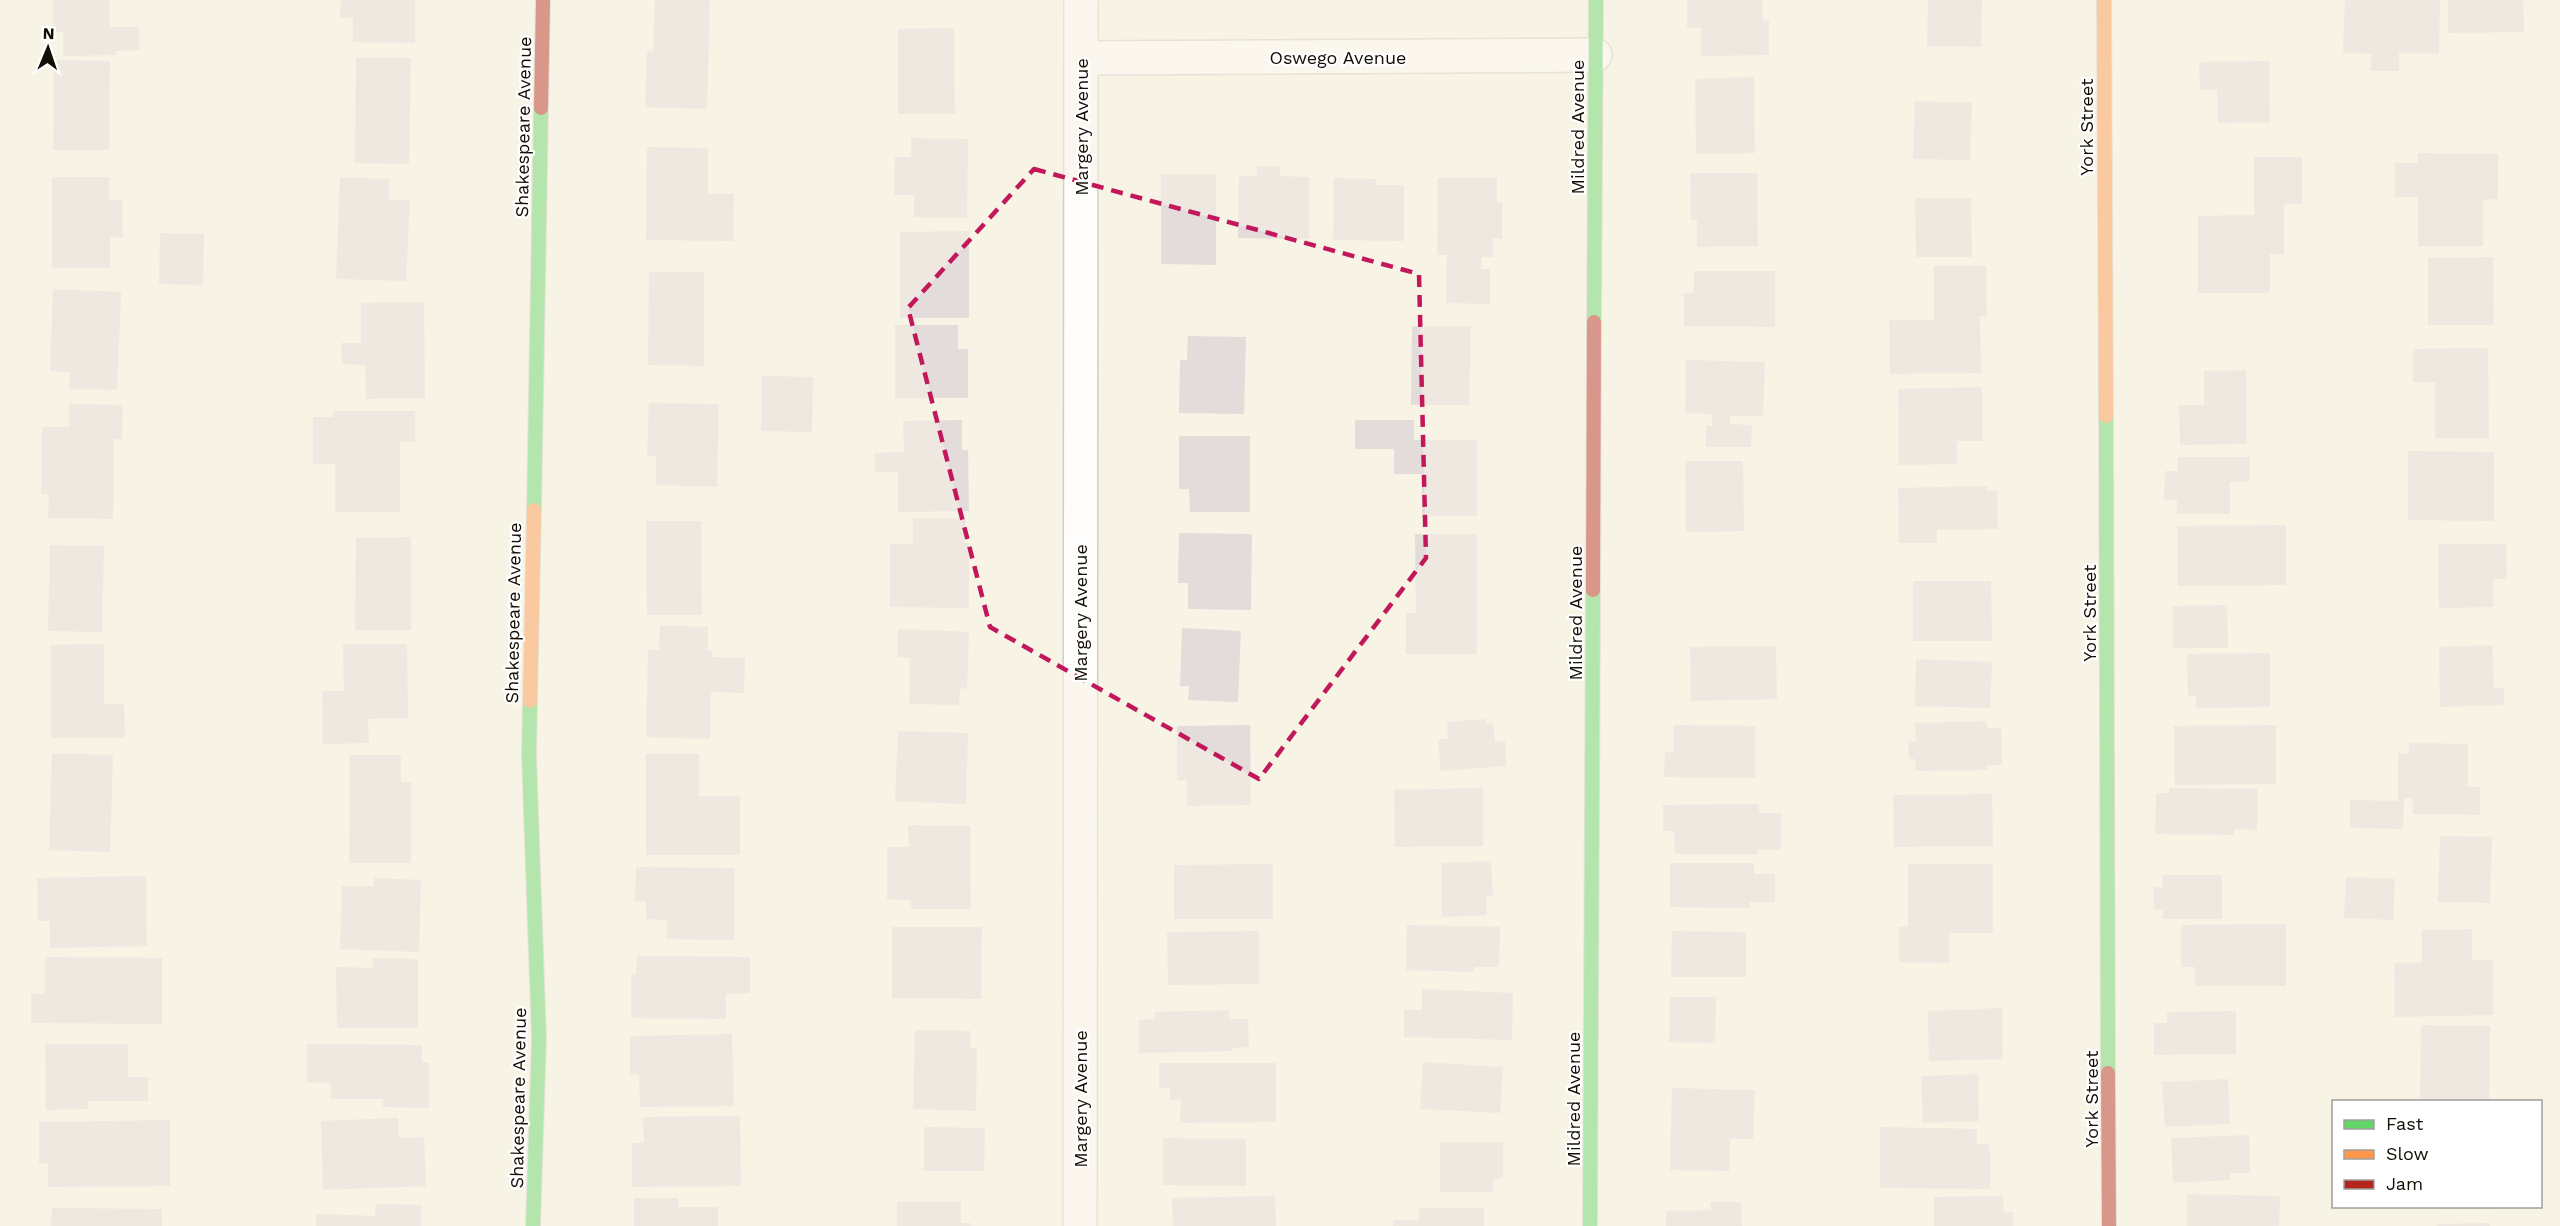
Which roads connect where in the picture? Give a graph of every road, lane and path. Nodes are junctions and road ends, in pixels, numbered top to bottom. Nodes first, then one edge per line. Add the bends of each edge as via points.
1 (543, 0) edge
2 (1081, 0) edge
3 (1596, 0) edge
4 (2104, 0) edge
5 (1595, 55) junction
6 (1081, 58) junction
7 (533, 1226) edge
8 (1080, 1226) edge
9 (1590, 1226) edge
10 (2109, 1226) edge

1 - 7 street, Shakespeare Avenue via 529,756 539,1038
2 - 6 street, Margery Avenue
3 - 5 street, Mildred Avenue
4 - 10 street, York Street
5 - 6 street, Oswego Avenue
5 - 9 street, Mildred Avenue
6 - 8 street, Margery Avenue

